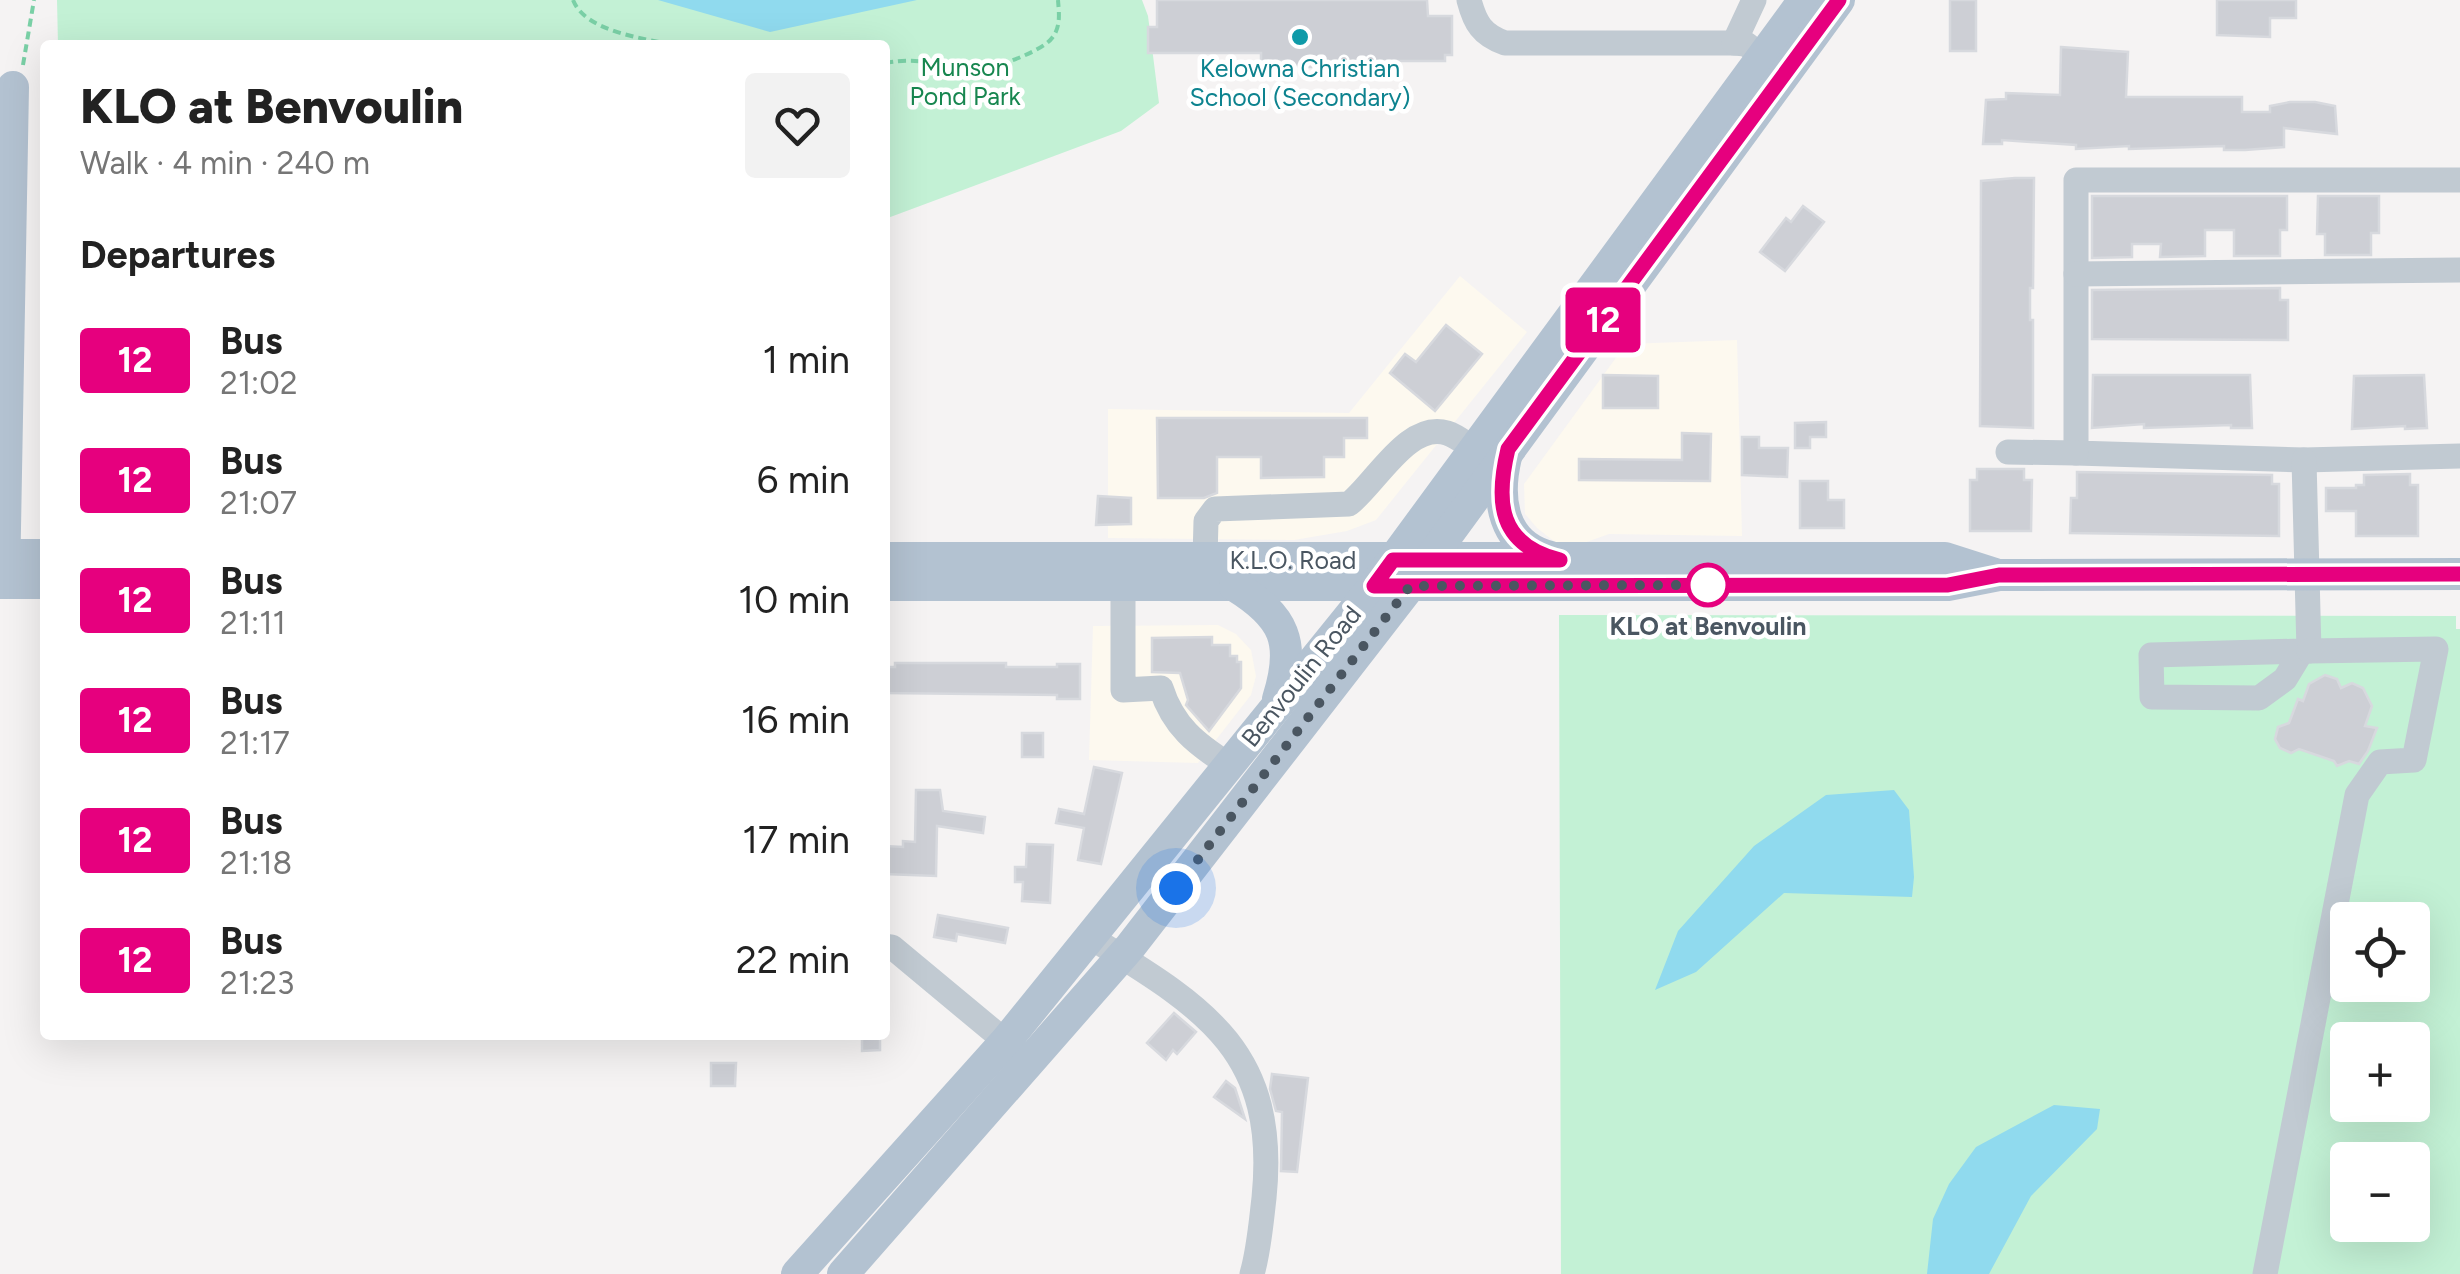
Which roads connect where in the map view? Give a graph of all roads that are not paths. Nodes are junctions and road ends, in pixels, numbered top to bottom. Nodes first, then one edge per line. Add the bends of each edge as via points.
1 (1469, 0) edge
2 (1754, 0) edge
3 (1804, 0) edge
4 (1839, 0) edge
5 (1748, 50) junction
6 (7, 87) edge
7 (2460, 180) edge
8 (2460, 270) edge
9 (2076, 274) junction
10 (1474, 449) junction
11 (1508, 449) junction
12 (2008, 452) dead end
13 (2076, 453) junction
14 (2460, 456) edge
15 (2304, 460) junction
16 (40, 557) edge
17 (890, 558) edge
18 (1205, 559) junction
19 (1560, 560) junction
20 (2, 568) edge
21 (1401, 573) junction
22 (2308, 574) junction
23 (2460, 574) edge
24 (1999, 575) junction
25 (40, 581) edge
26 (890, 585) edge
27 (1123, 585) junction
28 (1235, 586) junction
29 (2306, 652) junction
30 (1275, 708) junction
31 (1229, 765) junction
32 (1090, 937) junction
33 (890, 947) edge
34 (1122, 957) junction
35 (1017, 1052) junction
36 (797, 1274) edge
37 (842, 1274) edge
38 (1252, 1274) edge
39 (2265, 1274) edge

1 - 5 street via 1486,36 1505,43
2 - 5 street
3 - 5 main road, Benvoulin Road
4 - 11 main road, Benvoulin Road
5 - 10 main road, Benvoulin Road
6 - 20 main road
7 - 9 street via 2076,180
8 - 9 street
9 - 13 street
10 - 18 street via 1452,435 1428,432 1408,441 1349,504 1215,509 1206,520
10 - 21 main road, Benvoulin Road
11 - 19 main road via 1501,479 1504,517 1527,546
11 - 21 main road, Benvoulin Road
12 - 13 street
13 - 15 street
14 - 15 street
15 - 22 street
16 - 20 main road
17 - 18 main road, K.L.O. Road
18 - 21 main road, K.L.O. Road
19 - 21 main road, K.L.O. Road
19 - 24 main road, K.L.O. Road via 1945,558
20 - 25 main road
21 - 24 main road, K.L.O. Road via 1948,585
21 - 28 main road, K.L.O. Road
21 - 30 main road, Benvoulin Road
21 - 34 main road, Benvoulin Road
22 - 23 main road, K.L.O. Road
22 - 24 main road, K.L.O. Road
22 - 29 street
26 - 27 main road, K.L.O. Road
27 - 28 main road, K.L.O. Road
27 - 31 street via 1123,690 1162,688 1184,733
28 - 30 main road via 1260,602 1284,634 1285,676
29 - 29 street via 2151,655 2152,697 2259,698
29 - 39 street via 2436,649 2414,760 2380,762 2357,795
30 - 31 main road, Benvoulin Road
31 - 32 main road, Benvoulin Road
32 - 34 street
32 - 35 main road, Benvoulin Road
33 - 35 street
34 - 35 main road, Benvoulin Road
34 - 38 street via 1204,1016 1252,1076 1266,1146
35 - 36 main road, Benvoulin Road
35 - 37 main road, Benvoulin Road

